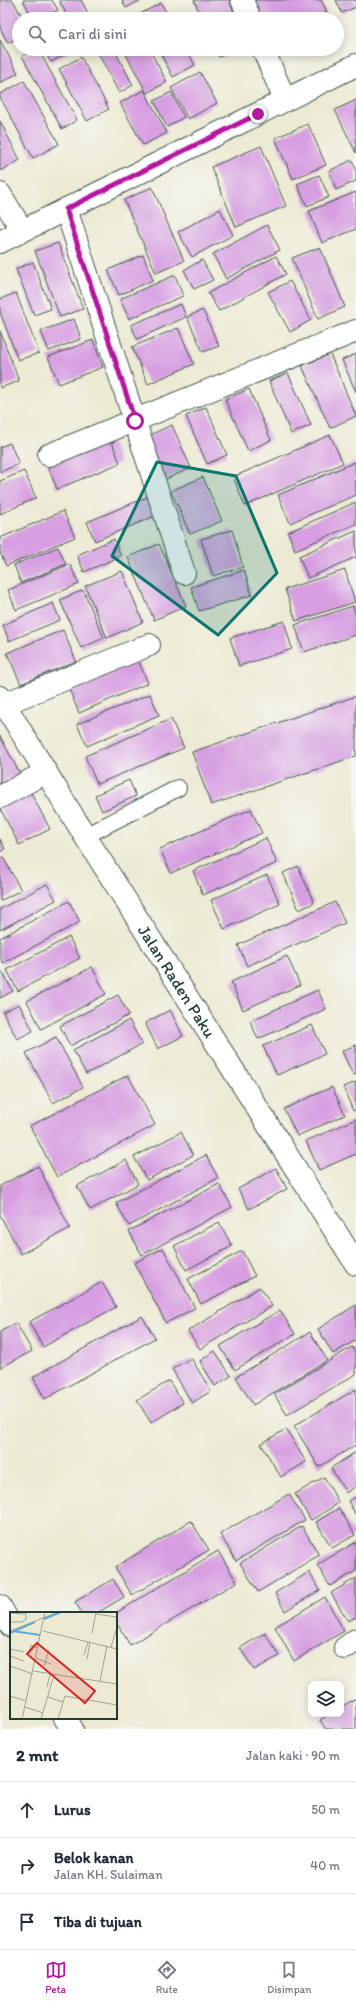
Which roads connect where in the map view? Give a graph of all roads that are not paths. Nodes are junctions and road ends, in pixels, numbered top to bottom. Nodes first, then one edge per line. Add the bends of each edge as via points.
1 (242, 0) edge
2 (247, 12) edge
3 (266, 56) edge
4 (356, 65) edge
5 (285, 100) junction
6 (0, 194) edge
7 (66, 209) junction
8 (22, 230) junction
9 (0, 242) edge
10 (356, 331) edge
11 (135, 421) junction
12 (49, 454) dead end
13 (184, 573) dead end
14 (149, 645) dead end
15 (2, 700) edge
16 (46, 772) junction
17 (178, 788) dead end
18 (0, 797) edge
19 (85, 836) junction
20 (356, 1264) edge
21 (0, 1606) edge
22 (10, 1624) edge
23 (66, 1719) edge
24 (72, 1729) edge

1 - 2 street
3 - 5 street
4 - 5 street
5 - 7 street
6 - 8 street
7 - 8 street
7 - 11 street
8 - 9 street
10 - 11 street
11 - 12 street
11 - 13 street
14 - 15 street
15 - 16 street, Jalan Raden Paku
16 - 18 street
16 - 19 street, Jalan Raden Paku
17 - 19 lane
19 - 20 street, Jalan Raden Paku
21 - 22 street
23 - 24 street

